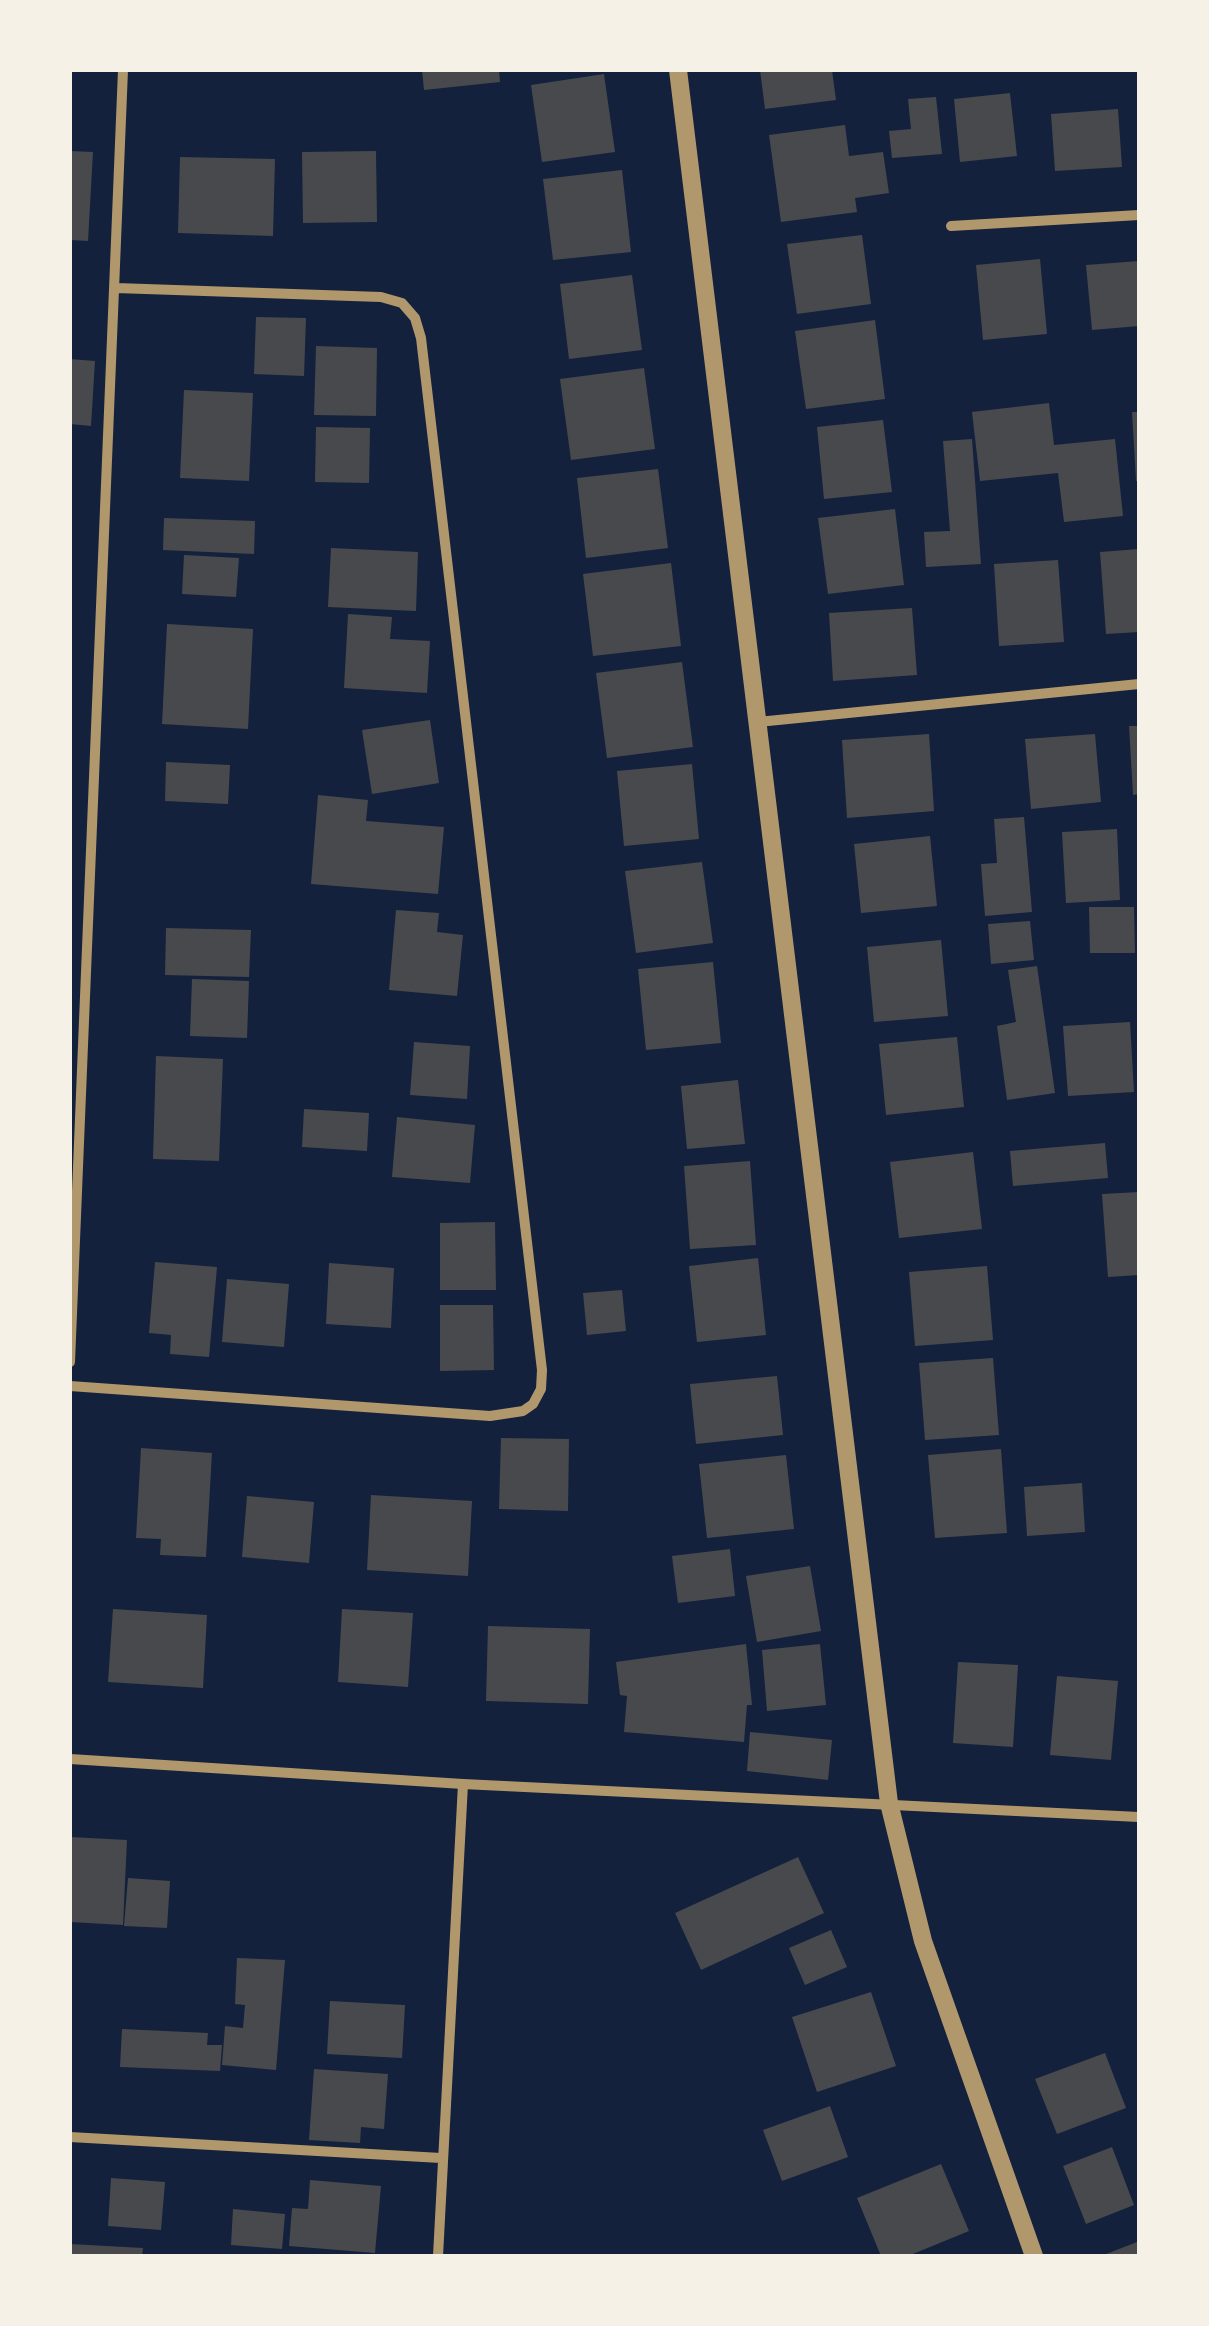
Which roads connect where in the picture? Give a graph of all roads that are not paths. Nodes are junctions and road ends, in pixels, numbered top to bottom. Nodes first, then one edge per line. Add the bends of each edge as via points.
1 (124, 70) edge
2 (678, 70) edge
3 (1139, 215) edge
4 (951, 226) dead end
5 (116, 288) junction
6 (1139, 684) edge
7 (758, 722) junction
8 (70, 1362) edge
9 (70, 1386) edge
10 (70, 1759) edge
11 (463, 1784) junction
12 (889, 1803) junction
13 (1139, 1818) edge
14 (70, 2137) edge
15 (441, 2158) junction
16 (438, 2256) edge
17 (1034, 2256) edge

1 - 5 street
2 - 7 street
3 - 4 street
5 - 8 street
5 - 9 street via 380,297 402,303 415,318 542,1370 533,1404 490,1416
6 - 7 street
7 - 12 street
10 - 11 street
11 - 12 street
11 - 15 street
12 - 13 street
12 - 17 street via 923,1941
14 - 15 street
15 - 16 street

